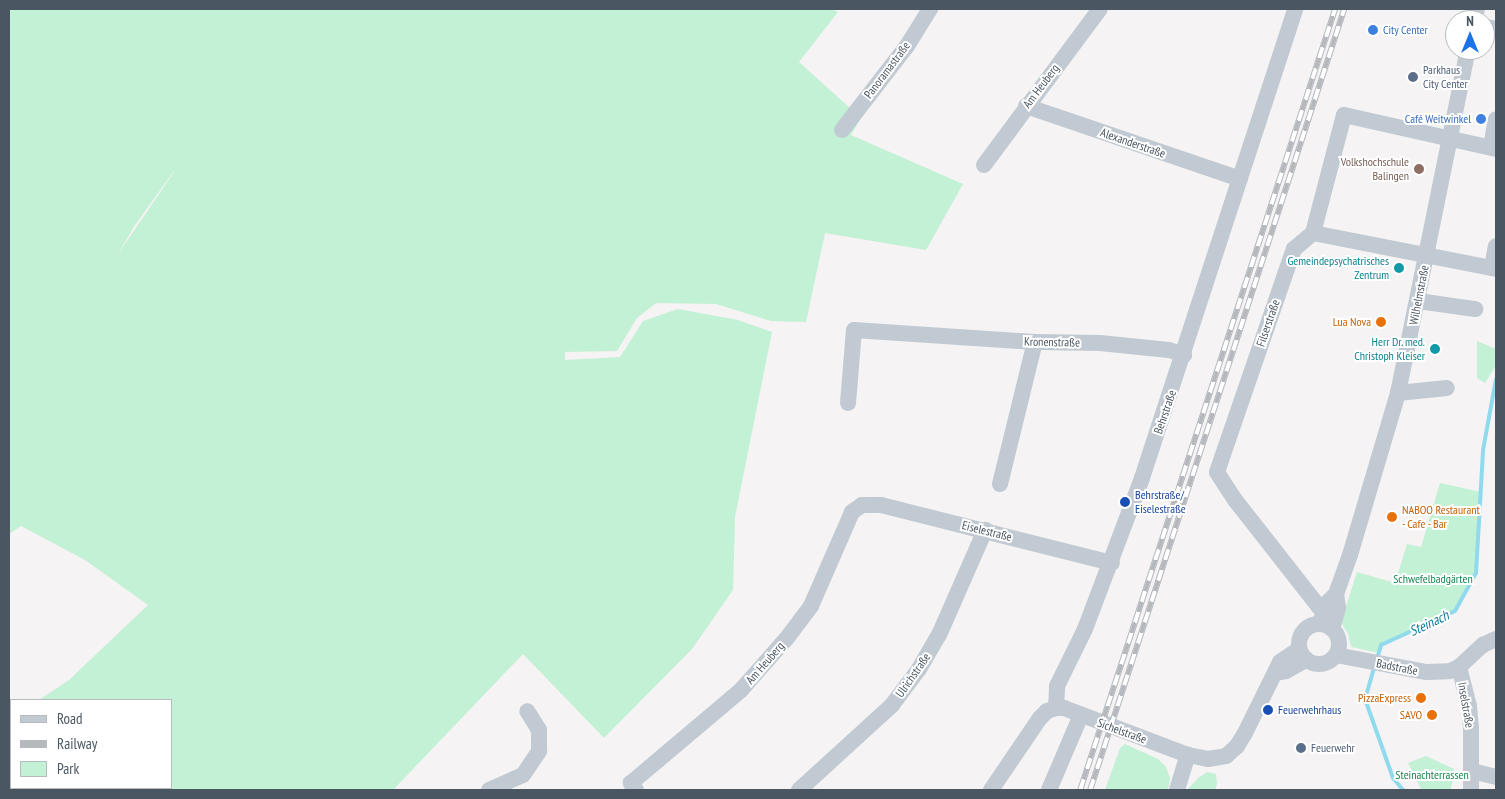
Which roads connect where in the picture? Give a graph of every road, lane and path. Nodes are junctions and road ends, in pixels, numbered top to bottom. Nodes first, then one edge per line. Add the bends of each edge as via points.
1 (930, 9) edge
2 (1100, 9) edge
3 (1295, 9) edge
4 (1466, 60) edge
5 (1026, 106) junction
6 (1496, 119) edge
7 (842, 130) dead end
8 (1450, 139) junction
9 (1493, 148) edge
10 (984, 166) dead end
11 (1240, 179) junction
12 (1313, 233) junction
13 (1496, 246) edge
14 (1427, 255) junction
15 (1494, 268) edge
16 (1418, 301) junction
17 (1475, 309) dead end
18 (1035, 342) junction
19 (1184, 355) junction
20 (1447, 388) dead end
21 (1398, 393) junction
22 (848, 403) dead end
23 (1000, 484) dead end
24 (862, 505) joint
25 (985, 530) junction
26 (1112, 563) junction
27 (1326, 621) junction
28 (1496, 639) edge
29 (1302, 655) junction
30 (1336, 655) junction
31 (1459, 668) junction
32 (1056, 708) junction
33 (527, 711) dead end
34 (1081, 715) junction
35 (1188, 754) junction
36 (1472, 771) junction
37 (1496, 777) edge
38 (489, 790) edge
39 (636, 790) edge
40 (798, 790) edge
41 (991, 790) edge
42 (1049, 790) edge
43 (1177, 790) edge
44 (1471, 790) edge

1 - 7 street, Panoramastraße via 907,46
2 - 5 street, Am Heuberg
3 - 11 street, Behrstraße
4 - 8 street, Wilhelmstraße
5 - 10 street, Am Heuberg
5 - 11 street, Alexanderstraße
6 - 9 street
8 - 9 street
8 - 12 street via 1344,115
8 - 14 street, Wilhelmstraße
11 - 19 street, Behrstraße
12 - 14 street
12 - 27 street, Filserstraße via 1294,249 1218,472 1235,500
13 - 15 street
14 - 15 street
14 - 16 street, Wilhelmstraße
16 - 17 street
16 - 21 street, Wilhelmstraße
18 - 19 street, Kronenstraße via 1100,343 1169,350
18 - 22 street, Kronenstraße via 854,330
18 - 23 street
19 - 26 street, Behrstraße
20 - 21 street
21 - 27 street, Wilhelmstraße via 1359,527
24 - 25 street, Eiselestraße via 881,505
24 - 39 street, Am Heuberg via 852,512 811,606 787,638 741,690 631,783
25 - 26 street, Eiselestraße
25 - 40 street, Ulrichstraße via 939,635 919,669 892,705
26 - 32 street, Behrstraße via 1057,686
27 - 29 street via 1307,628 1301,635
27 - 30 street via 1337,637
28 - 31 street, Inselstraße via 1483,644
29 - 30 street via 1321,664
29 - 35 street, Sichelstraße via 1286,671 1276,673 1237,746 1226,756 1208,759
30 - 31 street, Badstraße via 1426,672
31 - 36 street, Inselstraße via 1469,706
32 - 34 street, Sichelstraße
32 - 41 street via 1040,718
33 - 38 street via 539,730 539,751 523,775
34 - 35 street, Sichelstraße
34 - 42 street
35 - 43 street
36 - 37 street
36 - 44 street, Inselstraße

